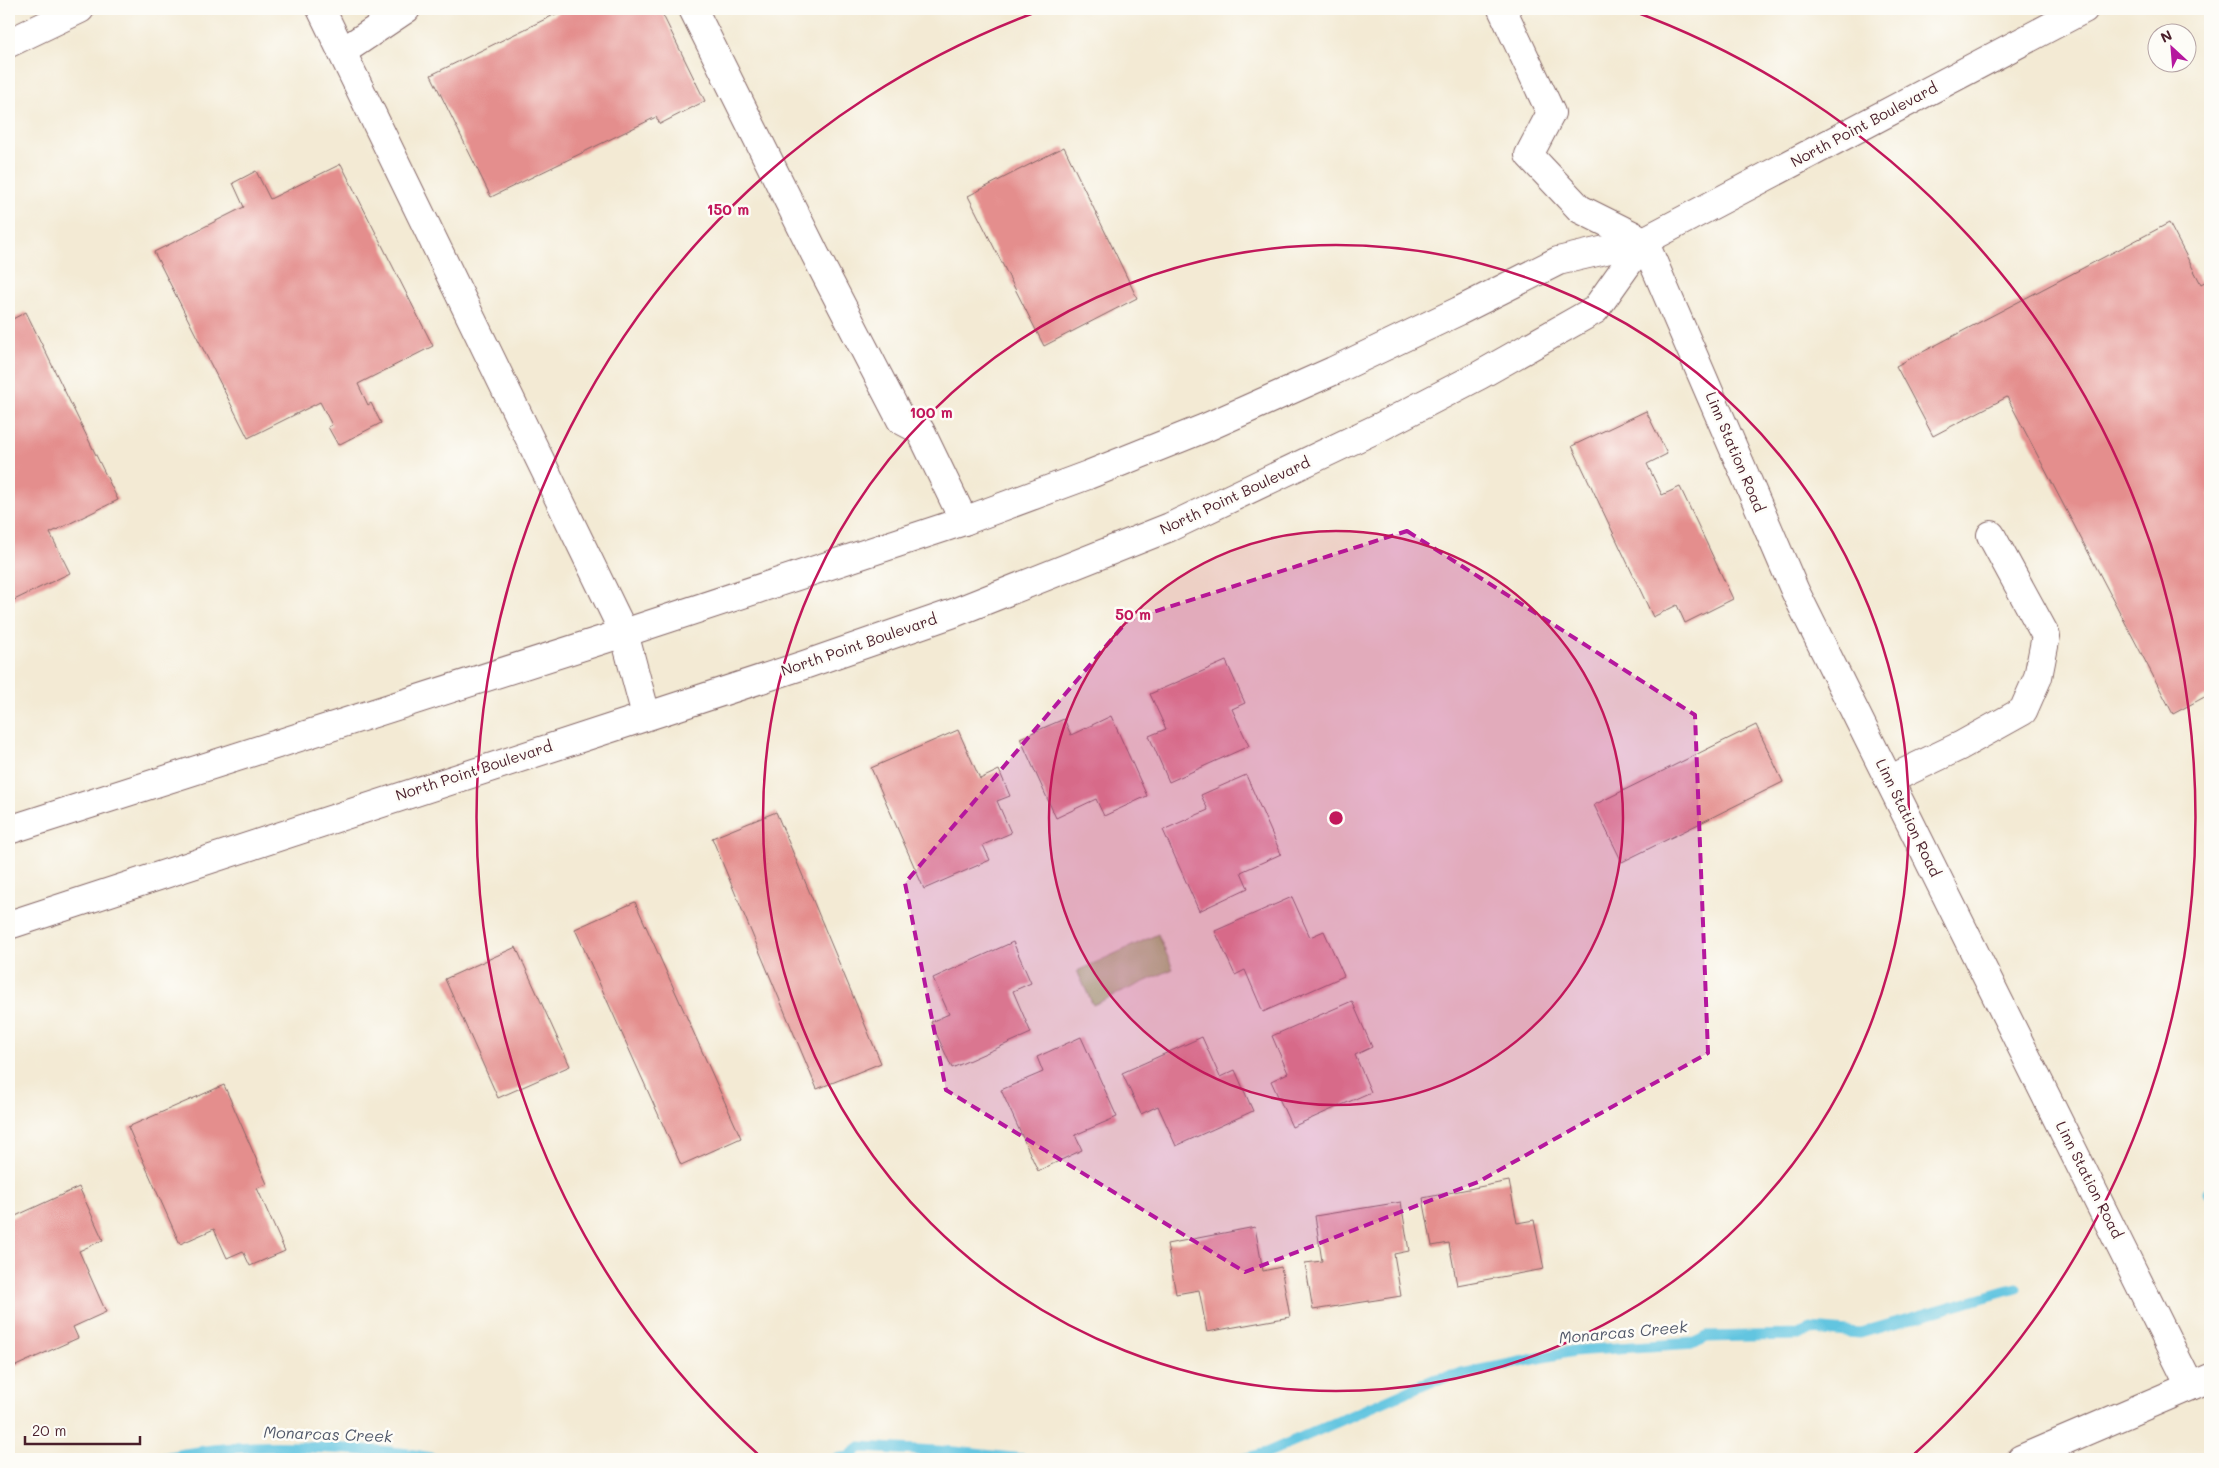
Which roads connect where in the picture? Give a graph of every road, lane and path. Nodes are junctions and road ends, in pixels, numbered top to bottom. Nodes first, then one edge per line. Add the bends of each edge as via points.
1 (80, 9) edge
2 (321, 9) edge
3 (406, 9) edge
4 (693, 9) edge
5 (1502, 9) edge
6 (2084, 9) edge
7 (9, 42) edge
8 (342, 52) junction
9 (1644, 241) junction
10 (964, 521) junction
11 (1991, 534) dead end
12 (624, 634) junction
13 (646, 715) junction
14 (1889, 780) junction
15 (9, 830) edge
16 (9, 925) edge
17 (2200, 1382) edge
18 (2021, 1459) edge

1 - 7 main road
2 - 8 main road
3 - 8 main road
4 - 10 main road via 901,420 920,430
5 - 9 main road via 1552,113 1529,155 1580,209
6 - 9 main road, North Point Boulevard
8 - 12 main road
9 - 10 main road, North Point Boulevard via 1558,261 1459,311 1205,428
9 - 13 main road, North Point Boulevard via 1596,310 1480,375 1278,476 1170,527 951,614
9 - 14 main road, Linn Station Road via 1795,591
10 - 12 main road, North Point Boulevard
11 - 14 main road via 2046,636 2038,677 2023,711
12 - 13 main road
12 - 15 main road, North Point Boulevard
13 - 16 main road, North Point Boulevard
14 - 17 main road, Linn Station Road
17 - 18 main road

